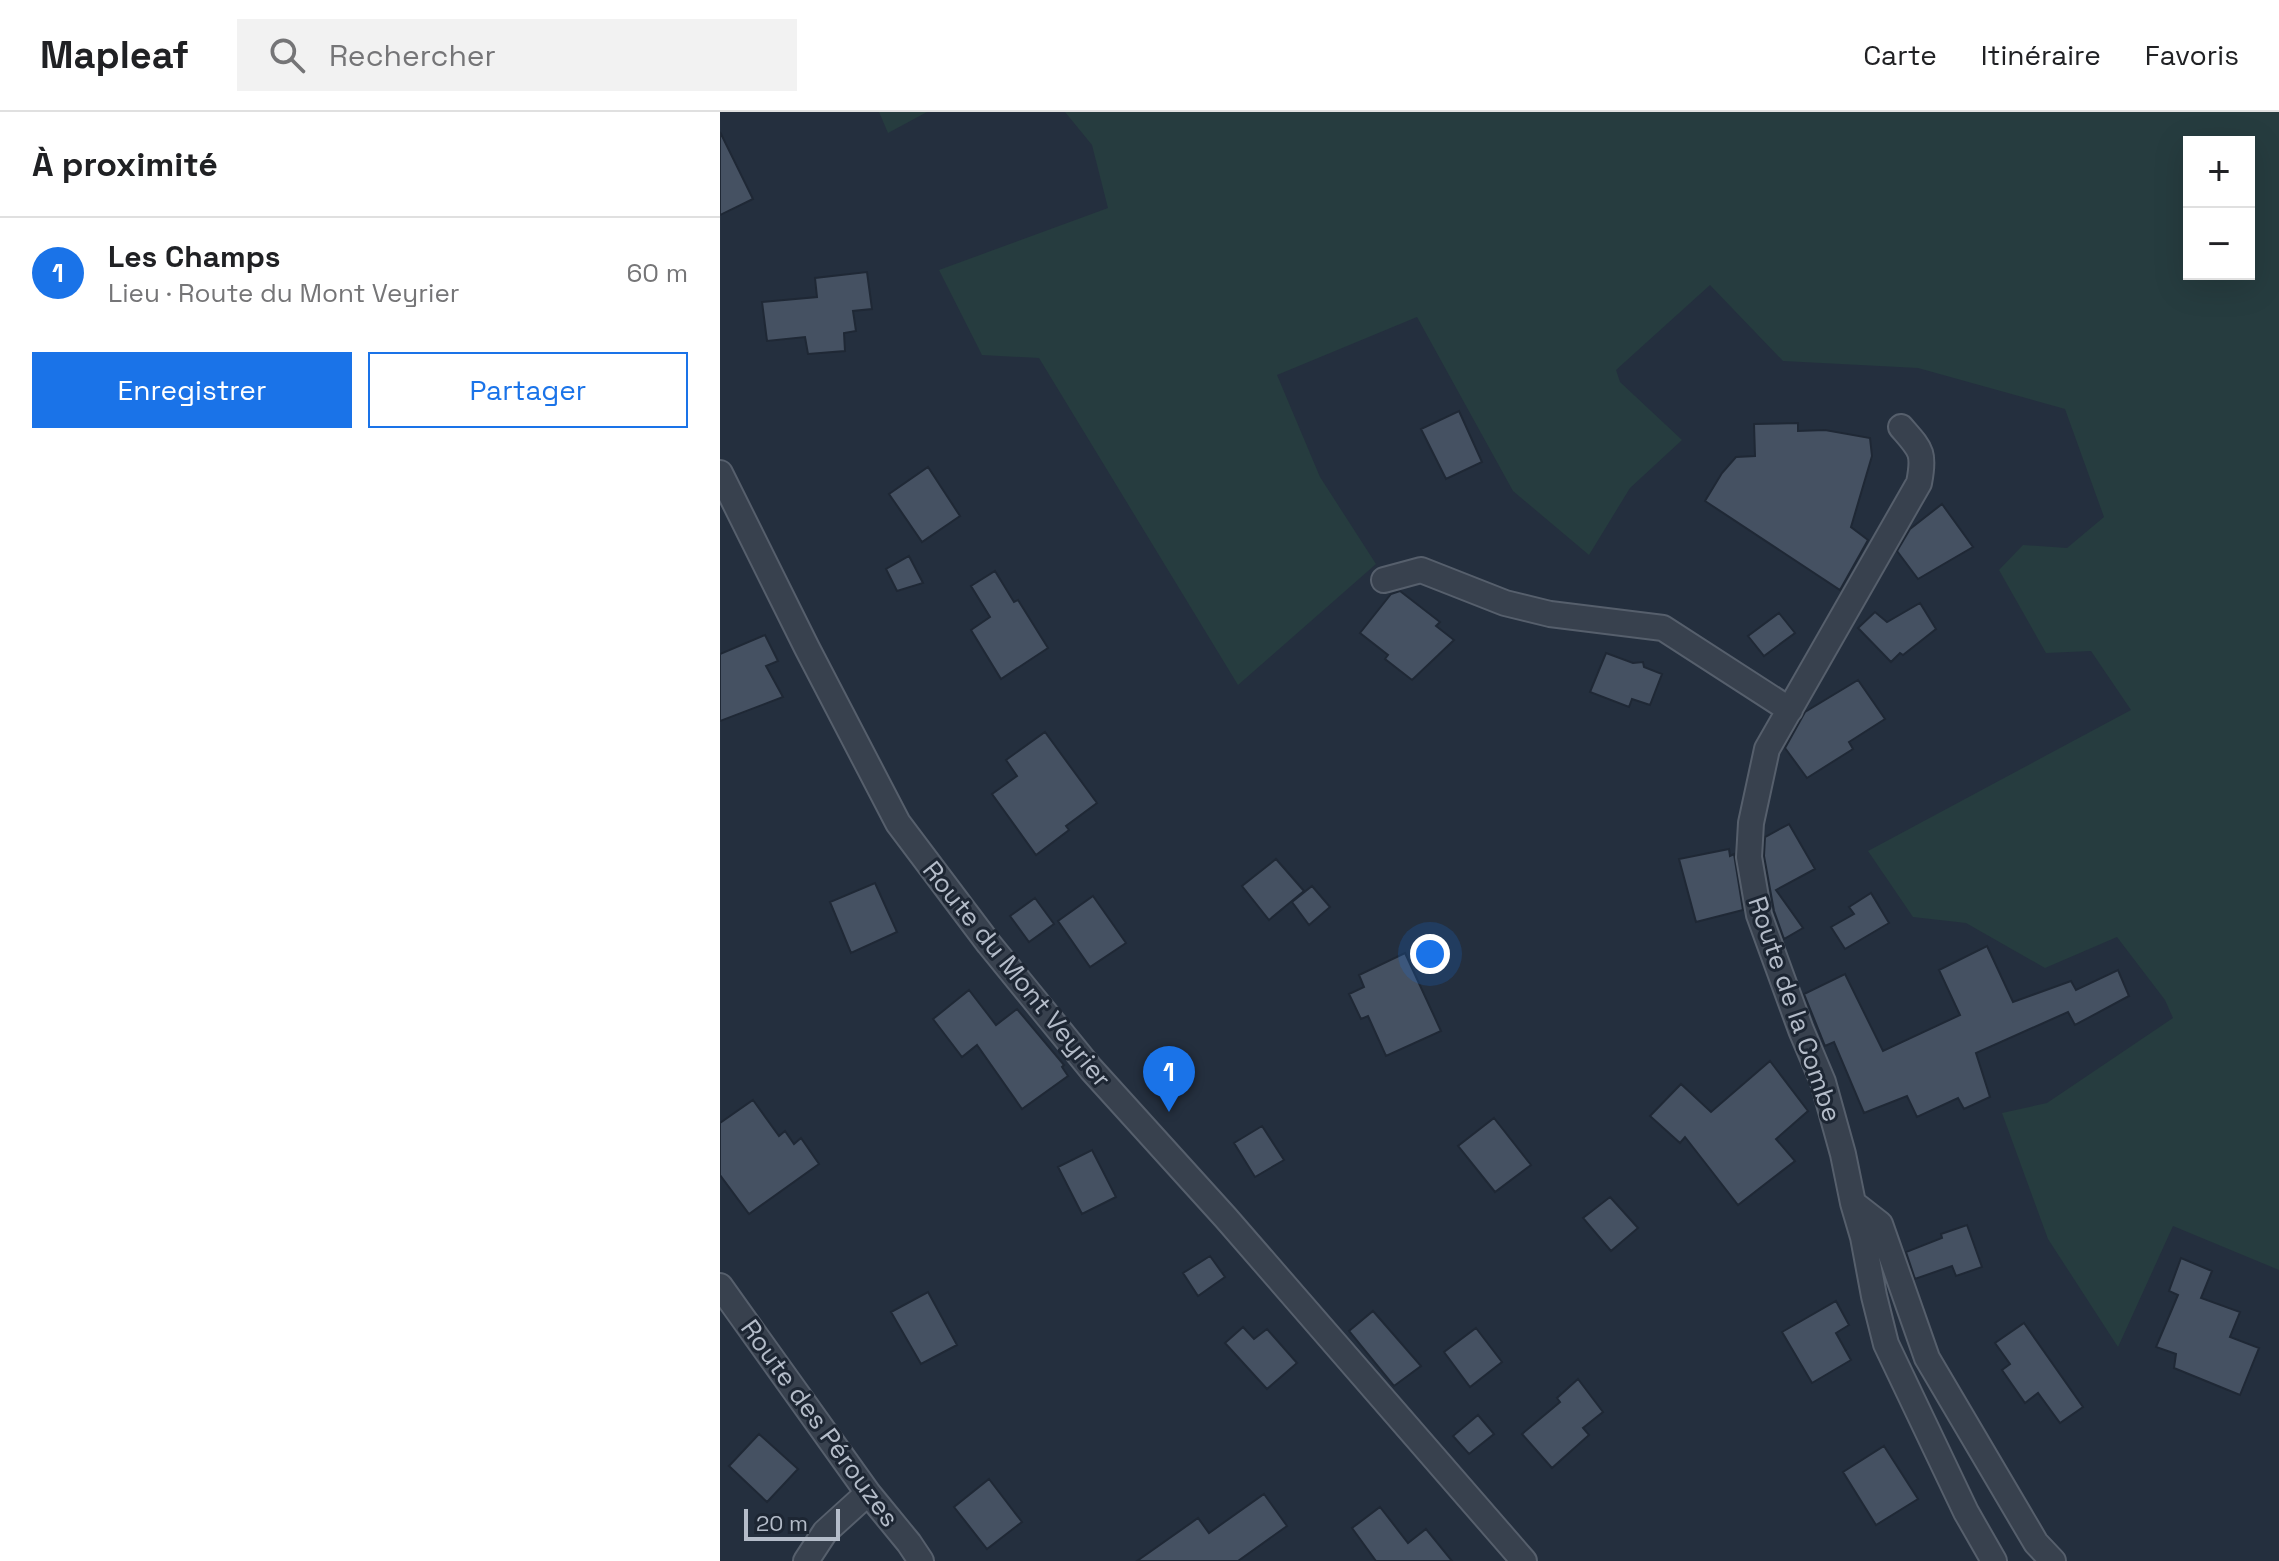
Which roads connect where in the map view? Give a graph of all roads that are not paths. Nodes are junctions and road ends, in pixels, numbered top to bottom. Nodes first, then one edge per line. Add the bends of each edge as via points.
1 (1901, 427) dead end
2 (720, 473) edge
3 (1384, 580) dead end
4 (1790, 710) junction
5 (1853, 1203) junction
6 (720, 1286) edge
7 (868, 1493) junction
8 (806, 1561) edge
9 (921, 1561) edge
10 (1524, 1561) edge
11 (1994, 1561) edge
12 (2053, 1561) edge

1 - 4 street, Route de la Combe via 1921,450 1919,483
2 - 10 street, Route du Mont Veyrier via 898,823 1091,1069
3 - 4 street via 1421,570 1505,603 1550,614 1663,628
4 - 5 street, Route de la Combe via 1767,749 1749,857 1759,915 1823,1082
5 - 11 street, Route de la Combe via 1886,1344
5 - 12 street via 1880,1224 1927,1358 2036,1543
6 - 7 street, Route des Pérouzes
7 - 8 street via 825,1532
7 - 9 street, Route des Pérouzes

